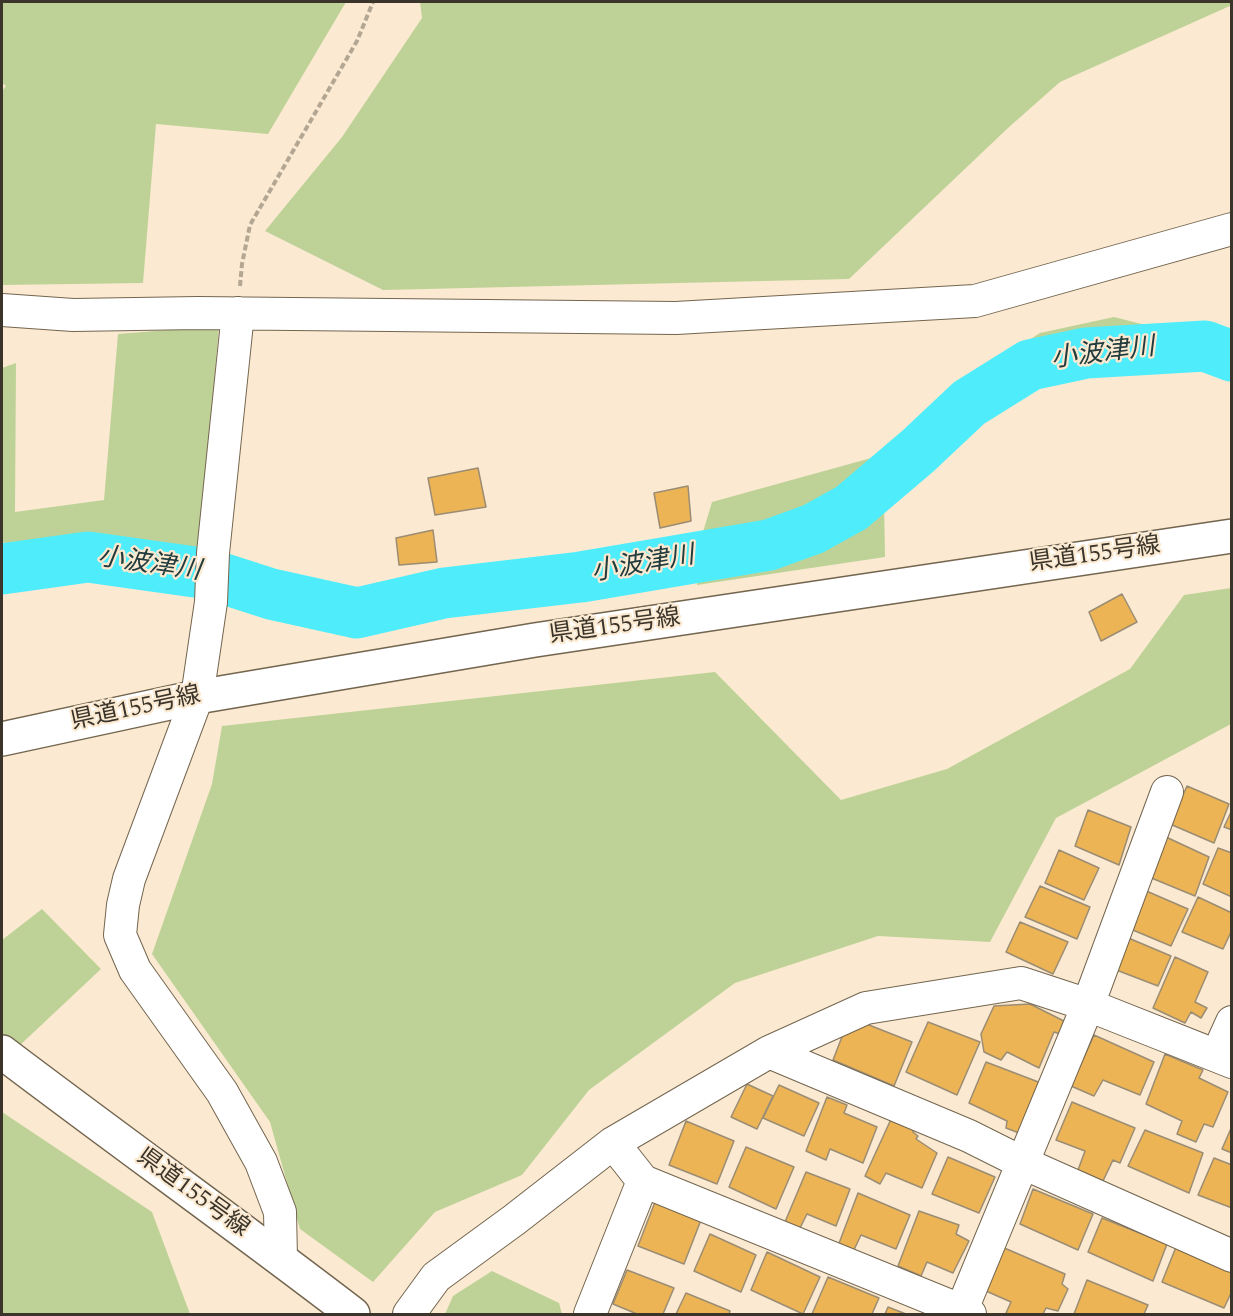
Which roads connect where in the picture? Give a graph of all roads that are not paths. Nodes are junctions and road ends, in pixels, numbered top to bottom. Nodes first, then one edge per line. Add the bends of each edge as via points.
1 (1232, 229) edge
2 (2, 310) edge
3 (238, 313) junction
4 (1232, 536) edge
5 (197, 697) junction
6 (2, 739) edge
7 (1167, 792) dead end
8 (1088, 1005) junction
9 (1232, 1022) edge
10 (2, 1052) edge
11 (769, 1052) junction
12 (1224, 1059) edge
13 (613, 1143) junction
14 (1023, 1163) junction
15 (643, 1180) junction
16 (1232, 1257) edge
17 (281, 1258) junction
18 (964, 1313) edge
19 (353, 1314) edge
20 (409, 1314) edge
21 (590, 1314) edge

1 - 3 street via 975,301 676,318
2 - 3 street via 73,315
3 - 5 street via 211,602
4 - 5 main road, 県道155号線 via 535,640
5 - 6 main road, 県道155号線
5 - 17 street via 129,879 120,934 135,970 222,1092 261,1162 280,1212
7 - 8 street
8 - 11 street via 1021,983 866,1008
8 - 12 street
8 - 14 street
9 - 12 street
10 - 17 main road, 県道155号線
11 - 13 street
11 - 14 street via 969,1136
13 - 15 street
13 - 20 street via 436,1277
14 - 16 street
14 - 18 street
15 - 18 street
15 - 21 street
17 - 19 main road, 県道155号線

